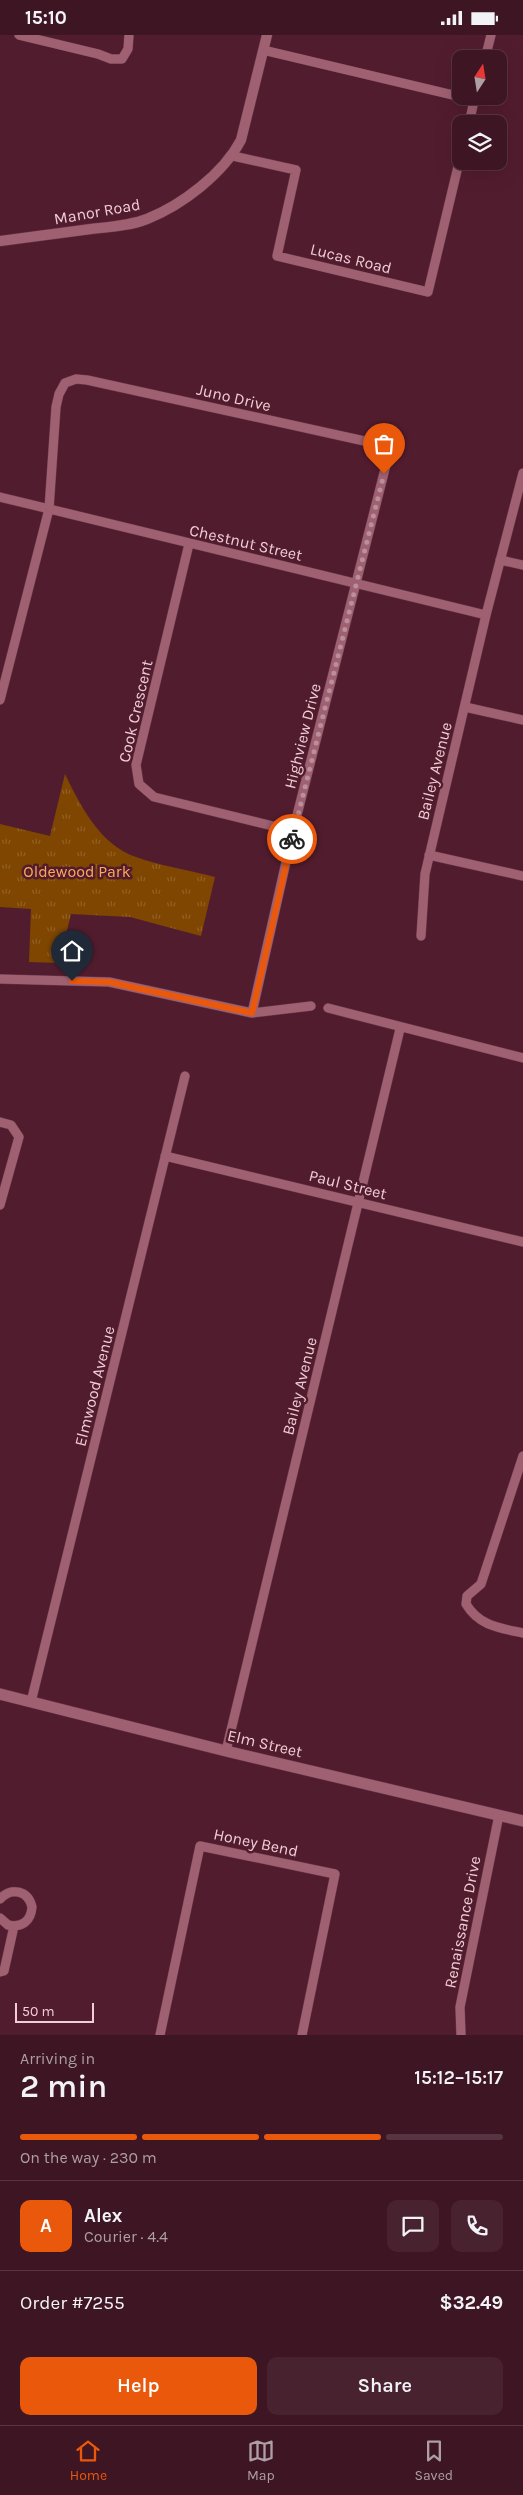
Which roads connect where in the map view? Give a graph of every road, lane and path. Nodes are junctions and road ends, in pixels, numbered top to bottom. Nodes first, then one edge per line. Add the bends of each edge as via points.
1 (19, 35) edge
2 (129, 35) edge
3 (267, 35) edge
4 (491, 35) edge
5 (263, 50) junction
6 (487, 50) edge
7 (452, 93) edge
8 (232, 156) junction
9 (457, 170) edge
10 (0, 241) edge
11 (523, 473) edge
12 (0, 497) edge
13 (50, 509) junction
14 (189, 544) junction
15 (500, 560) junction
16 (523, 565) edge
17 (356, 584) junction
18 (486, 615) junction
19 (0, 700) edge
20 (466, 707) junction
21 (523, 720) edge
22 (293, 831) junction
23 (429, 855) junction
24 (523, 876) edge
25 (421, 936) dead end
26 (0, 979) edge
27 (311, 1006) dead end
28 (328, 1009) dead end
29 (252, 1013) junction
30 (400, 1029) junction
31 (523, 1058) edge
32 (185, 1076) dead end
33 (0, 1121) edge
34 (165, 1156) junction
35 (359, 1202) junction
36 (0, 1205) edge
37 (523, 1242) edge
38 (523, 1456) edge
39 (523, 1633) edge
40 (0, 1694) edge
41 (32, 1702) junction
42 (226, 1751) junction
43 (499, 1815) junction
44 (523, 1821) edge
45 (0, 1899) edge
46 (0, 1918) edge
47 (14, 1926) junction
48 (0, 1972) edge
49 (160, 2035) edge
50 (302, 2035) edge
51 (461, 2035) edge

1 - 2 street via 122,59 128,49
3 - 5 street, Manor Road
4 - 6 street
5 - 7 street
5 - 8 street, Manor Road via 241,140
8 - 9 street, Lucas Road via 296,171 277,256 428,292
8 - 10 street, Manor Road via 210,179 169,208 145,220
11 - 15 street
12 - 13 street, Chestnut Street
13 - 14 street, Chestnut Street
13 - 17 street, Juno Drive via 59,394 65,383 76,379 378,443 388,458
13 - 19 street, Juno Drive
14 - 17 street, Chestnut Street
14 - 22 street, Cook Crescent via 136,765 140,784 154,797
15 - 16 street
15 - 18 street
17 - 18 street, Chestnut Street
17 - 22 street, Highview Drive
18 - 20 street, Bailey Avenue
20 - 21 street
20 - 23 street, Bailey Avenue
22 - 29 street, Highview Drive
23 - 24 street
23 - 25 street, Bailey Avenue
26 - 29 street via 109,982
27 - 29 street
28 - 30 street
30 - 31 street
30 - 35 street, Bailey Avenue
32 - 34 street, Elmwood Avenue
33 - 36 street via 11,1125 19,1137
34 - 35 street, Paul Street
34 - 41 street, Elmwood Avenue
35 - 37 street, Paul Street
35 - 42 street, Bailey Avenue
38 - 39 street via 481,1584 467,1596 466,1604 483,1622
40 - 41 main road, Elm Street
41 - 42 main road, Elm Street
42 - 43 main road, Elm Street
43 - 44 main road, Elm Street
43 - 51 street, Renaissance Drive via 460,2007
45 - 47 street via 16,1891 32,1903 28,1921
46 - 47 street
47 - 48 street via 4,1971
49 - 50 street, Honey Bend via 200,1846 335,1874

